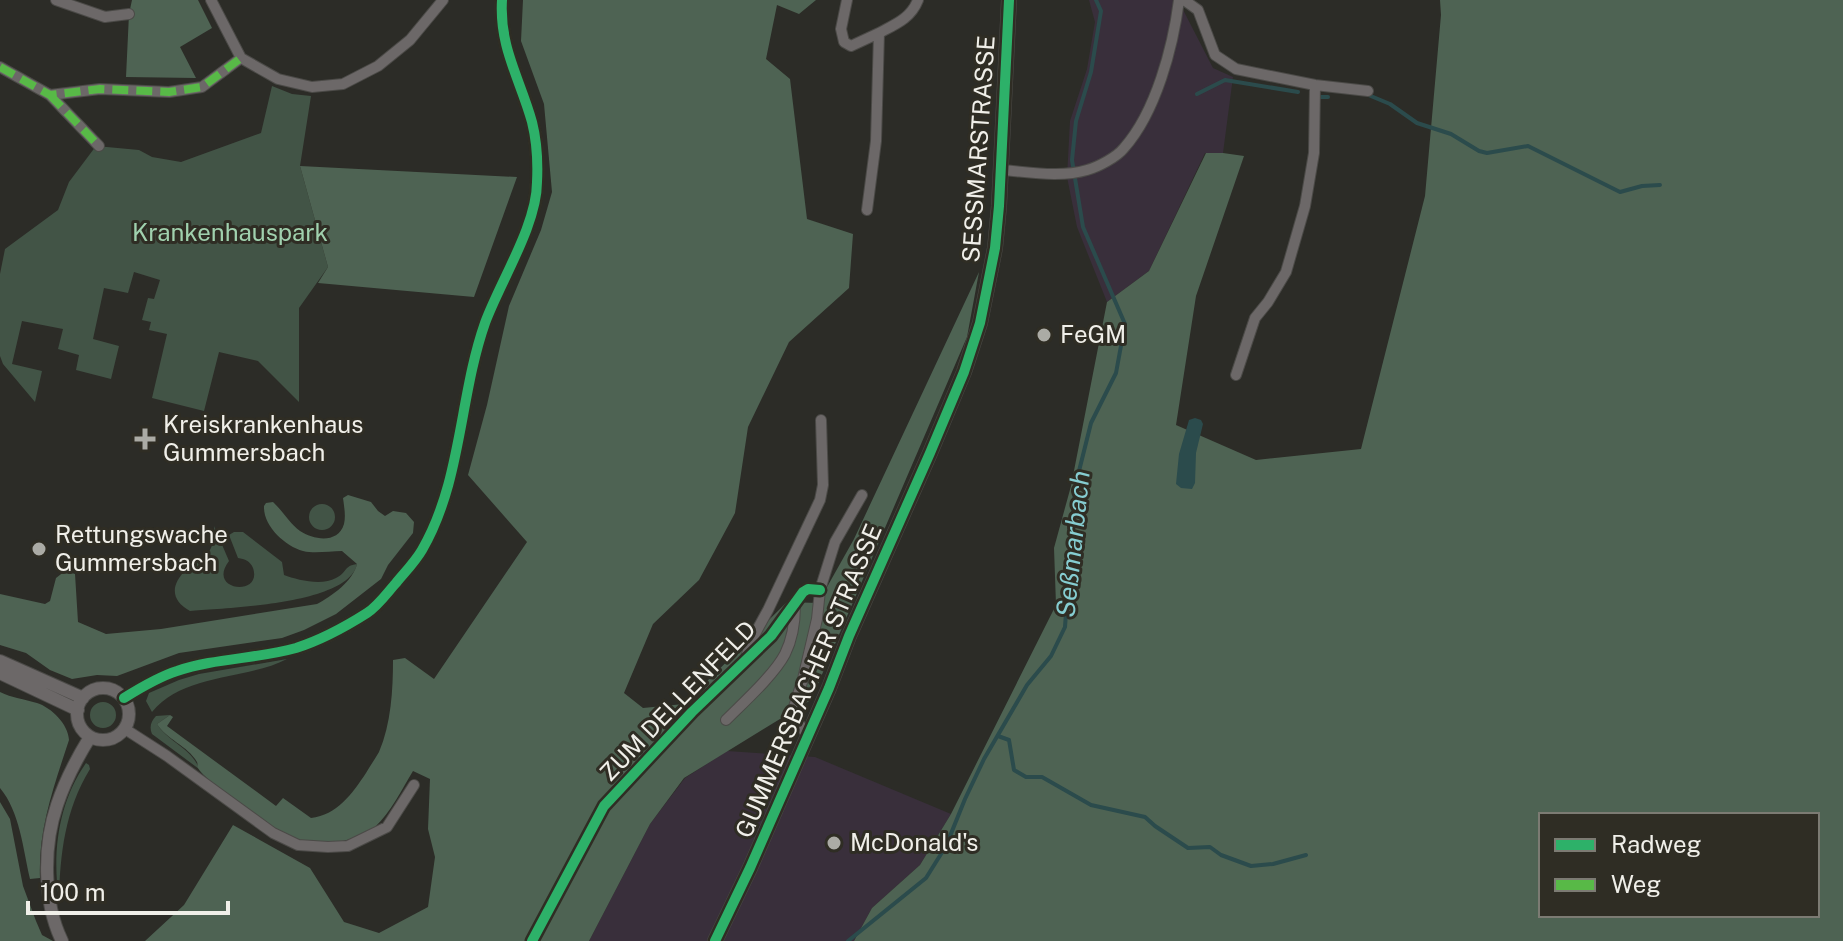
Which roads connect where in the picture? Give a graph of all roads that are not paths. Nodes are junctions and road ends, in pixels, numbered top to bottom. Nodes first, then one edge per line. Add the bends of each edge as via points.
1 (56, 0) edge
2 (211, 0) edge
3 (443, 0) edge
4 (502, 0) edge
5 (847, 0) edge
6 (918, 0) edge
7 (1009, 0) edge
8 (1182, 0) edge
9 (129, 14) dead end
10 (879, 33) junction
11 (241, 58) junction
12 (0, 67) edge
13 (1315, 85) junction
14 (1368, 91) dead end
15 (50, 95) junction
16 (99, 146) dead end
17 (1002, 170) junction
18 (867, 210) dead end
19 (1236, 375) dead end
20 (821, 420) dead end
21 (938, 435) joint
22 (862, 495) dead end
23 (820, 590) junction
24 (795, 605) junction
25 (0, 661) edge
26 (744, 663) junction
27 (0, 673) edge
28 (124, 698) junction
29 (80, 704) junction
30 (726, 720) dead end
31 (125, 729) junction
32 (808, 736) junction
33 (90, 737) junction
34 (414, 785) dead end
35 (62, 941) edge
36 (532, 941) edge
37 (715, 941) edge

1 - 9 street via 105,17
2 - 11 street
3 - 11 street via 410,40 378,66 343,84 293,83
4 - 28 street via 509,59 535,136 537,188 528,225 485,323 448,489 421,552 371,610 323,638 178,670
5 - 10 street via 844,42 851,46
6 - 10 street via 905,19
7 - 17 main road, SESSMARSTRASSE
8 - 13 street via 1198,10 1215,55 1236,69
8 - 17 street via 1162,77 1122,151 1089,170
10 - 18 street via 876,141
11 - 15 street via 202,87
12 - 15 street
13 - 14 street
13 - 19 street via 1314,153 1305,206 1286,272 1255,318
15 - 16 street
17 - 21 main road, SESSMARSTRASSE via 995,248 980,323
20 - 26 street, ZUM DELLENFELD via 820,500
21 - 32 main road, GUMMERSBACHER STRASSE
22 - 23 street via 835,542
23 - 24 street, ZUM DELLENFELD via 808,589
23 - 32 street via 793,710
24 - 26 street, ZUM DELLENFELD
24 - 30 street, ZUM DELLENFELD via 784,655
25 - 29 street
26 - 36 street, ZUM DELLENFELD via 604,806
27 - 29 street
28 - 29 street via 106,689 93,691
28 - 31 street via 129,714
29 - 33 street via 79,725
31 - 33 street via 109,740
31 - 34 street via 298,845 348,846 387,827
32 - 37 main road, GUMMERSBACHER STRASSE
33 - 35 street via 67,779 51,827 48,876

